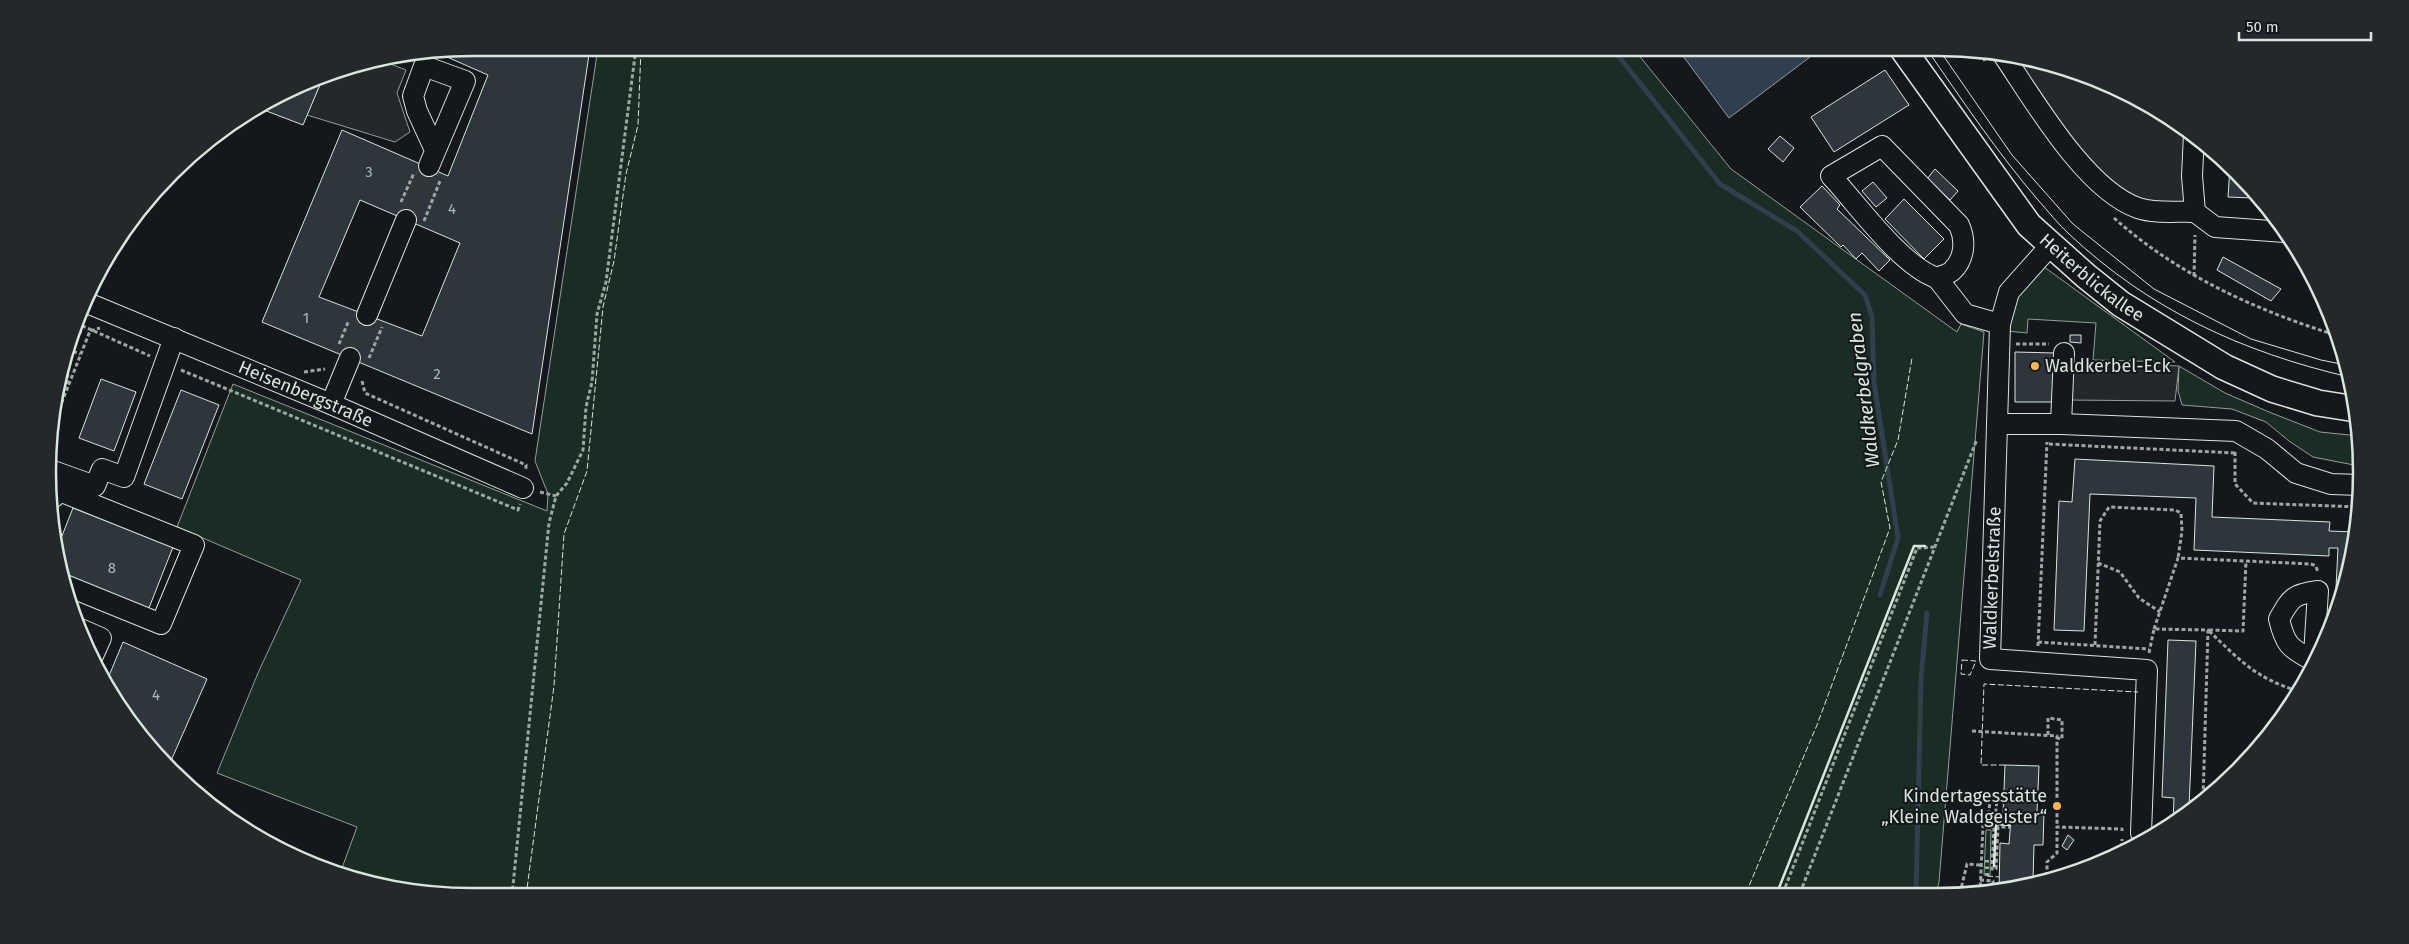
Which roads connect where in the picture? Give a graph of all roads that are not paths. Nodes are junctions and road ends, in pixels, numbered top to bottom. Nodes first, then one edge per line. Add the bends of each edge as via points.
1 (1908, 56) edge
2 (2009, 63) edge
3 (2193, 145) edge
4 (2195, 212) junction
5 (409, 218) tunnel mouth
6 (2276, 231) edge
7 (2050, 246) junction
8 (1937, 278) junction
9 (92, 304) edge
10 (368, 317) tunnel mouth
11 (2000, 334) junction
12 (174, 338) junction
13 (2064, 353) road end
14 (351, 357) tunnel mouth
15 (331, 404) junction
16 (2347, 408) edge
17 (1997, 424) junction
18 (2055, 424) junction
19 (56, 472) edge
20 (2353, 485) edge
21 (528, 489) road end
22 (57, 491) edge
23 (72, 588) edge
24 (89, 633) edge
25 (2315, 646) edge
26 (96, 649) edge
27 (2309, 658) edge
28 (2141, 834) edge

1 - 7 main road, Heiterblickallee via 2029,225
2 - 4 street via 2064,142 2117,197 2148,211
3 - 4 street
4 - 6 street via 2215,227
5 - 10 street
7 - 11 street, Waldkerbelstraße via 2009,292
7 - 16 main road, Heiterblickallee via 2121,304 2224,368 2277,390 2318,403
8 - 8 street via 1924,274 1908,262 1831,176 1882,146 1959,225 1964,237 1963,252 1952,271
8 - 11 street via 1965,314
9 - 12 street, Heisenbergstraße
11 - 17 street, Waldkerbelstraße
12 - 15 street, Heisenbergstraße
12 - 19 street via 124,477 102,469 95,486
13 - 18 street
14 - 15 street
15 - 21 street, Heisenbergstraße
17 - 18 street
17 - 28 street, Waldkerbelstraße via 1990,659 2147,670
18 - 20 street via 2236,431 2267,449 2296,473 2331,484
22 - 23 street via 194,545 160,624
24 - 26 street via 101,638
25 - 27 street via 2318,591 2291,598 2279,619 2284,640

